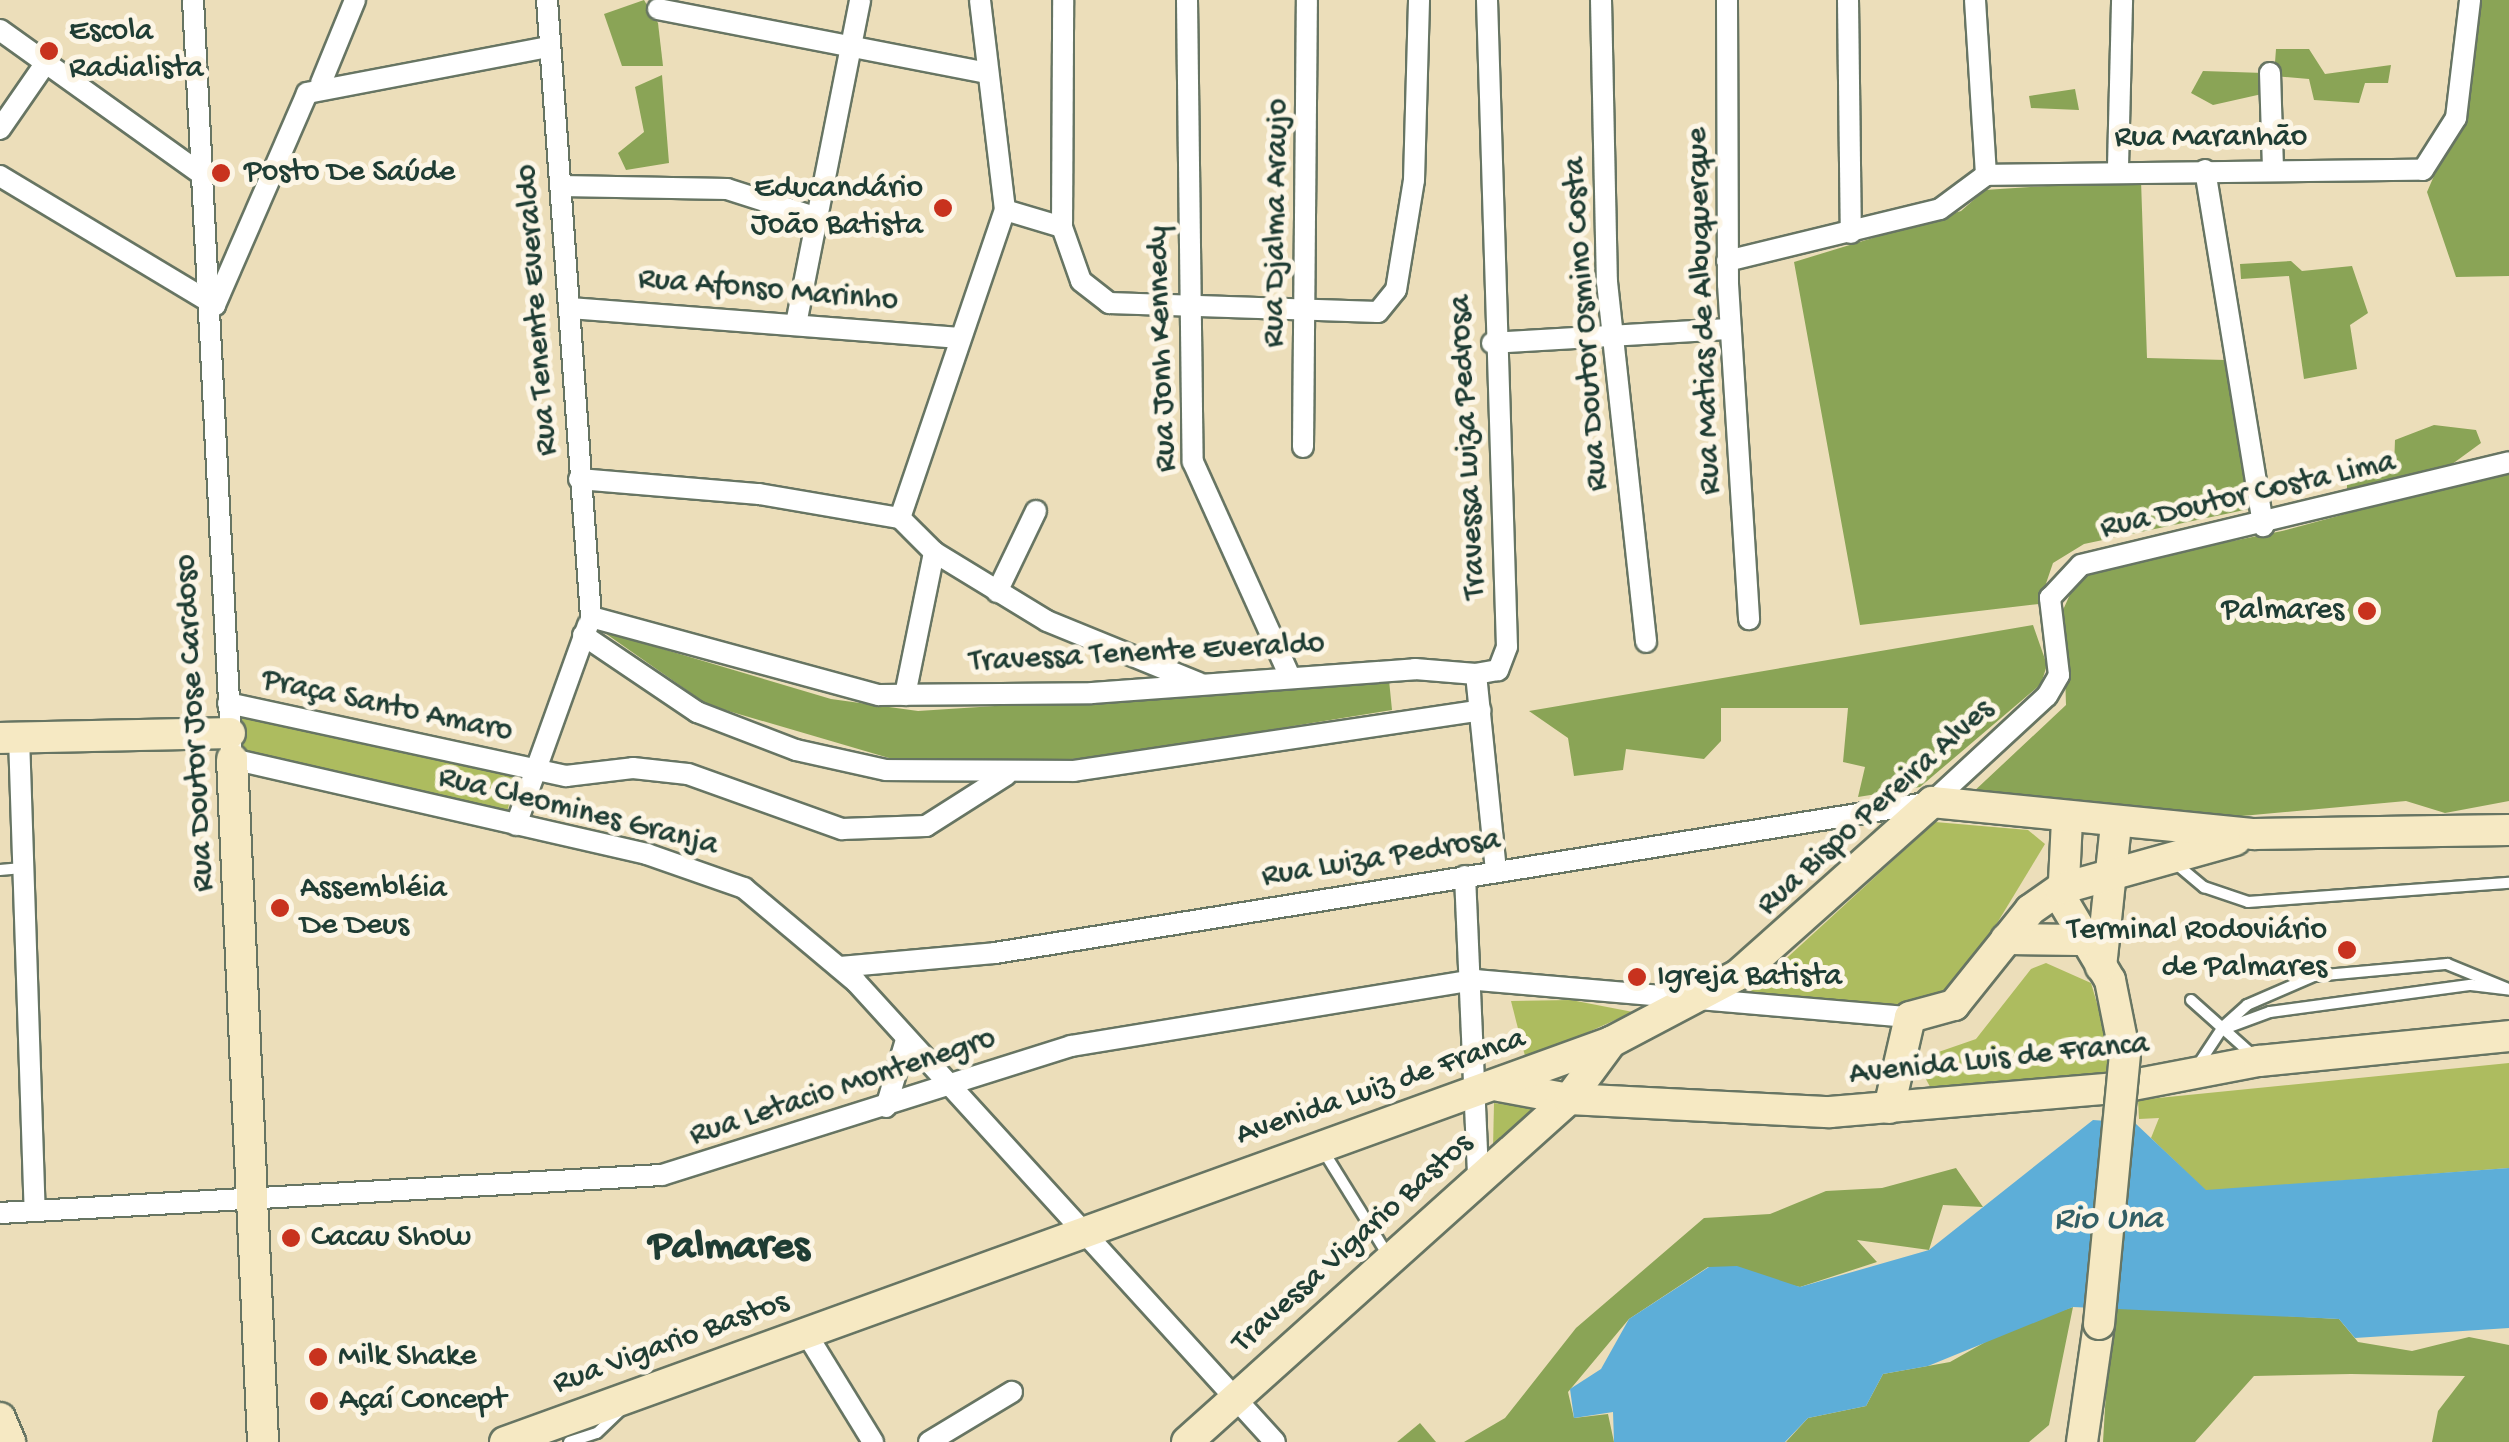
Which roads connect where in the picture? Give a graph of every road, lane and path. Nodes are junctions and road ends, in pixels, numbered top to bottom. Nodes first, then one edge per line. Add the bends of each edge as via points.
1 (193, 0) edge
2 (356, 0) edge
3 (547, 0) edge
4 (860, 0) edge
5 (980, 0) edge
6 (1063, 0) edge
7 (1186, 0) edge
8 (1307, 0) edge
9 (1419, 0) edge
10 (1487, 0) edge
11 (1601, 0) edge
12 (1727, 0) edge
13 (1848, 0) edge
14 (1974, 0) edge
15 (2122, 0) edge
16 (2470, 0) edge
17 (658, 9) dead end
18 (0, 30) edge
19 (550, 47) junction
20 (852, 48) junction
21 (45, 64) junction
22 (986, 73) junction
23 (2270, 73) dead end
24 (321, 83) junction
25 (0, 130) edge
26 (2273, 166) junction
27 (2118, 167) junction
28 (2205, 170) junction
29 (200, 173) junction
30 (1986, 175) junction
31 (0, 176) edge
32 (561, 186) junction
33 (1006, 210) junction
34 (818, 218) junction
35 (1062, 228) junction
36 (1851, 233) junction
37 (1728, 261) junction
38 (215, 305) junction
39 (570, 308) junction
40 (1188, 311) junction
41 (1309, 314) junction
42 (797, 319) junction
43 (1732, 329) junction
44 (1611, 337) junction
45 (960, 338) junction
46 (1492, 343) junction
47 (1303, 447) dead end
48 (2509, 462) edge
49 (579, 480) junction
50 (1036, 511) dead end
51 (900, 518) junction
52 (2264, 526) junction
53 (934, 552) junction
54 (997, 592) junction
55 (1749, 618) dead end
56 (587, 626) junction
57 (2053, 636) joint
58 (1646, 642) dead end
59 (1476, 674) junction
60 (1289, 675) junction
61 (1204, 686) junction
62 (905, 695) junction
63 (1480, 710) junction
64 (230, 732) junction
65 (9, 737) edge
66 (533, 770) junction
67 (1007, 775) junction
68 (1932, 802) junction
69 (2068, 820) junction
70 (2116, 824) junction
71 (516, 825) junction
72 (2509, 830) edge
73 (2254, 834) junction
74 (2170, 859) junction
75 (22, 868) junction
76 (0, 870) edge
77 (1496, 870) junction
78 (1465, 876) junction
79 (2112, 879) junction
80 (2509, 883) edge
81 (2060, 889) junction
82 (2006, 939) junction
83 (2080, 940) junction
84 (839, 966) junction
85 (2101, 967) junction
86 (1476, 980) junction
87 (2508, 989) edge
88 (2192, 1000) dead end
89 (1696, 1003) junction
90 (1910, 1017) junction
91 (2220, 1031) junction
92 (2509, 1036) edge
93 (906, 1040) junction
94 (1611, 1042) junction
95 (2260, 1061) junction
96 (2196, 1071) junction
97 (946, 1088) junction
98 (1488, 1089) junction
99 (1569, 1099) junction
100 (886, 1107) junction
101 (1889, 1108) junction
102 (1321, 1146) junction
103 (1478, 1176) junction
104 (255, 1202) junction
105 (35, 1211) junction
106 (0, 1213) edge
107 (1085, 1228) junction
108 (1389, 1258) junction
109 (806, 1333) junction
110 (1012, 1392) dead end
111 (635, 1395) junction
112 (1235, 1399) junction
113 (0, 1418) edge
114 (10, 1442) edge
115 (263, 1442) edge
116 (505, 1442) edge
117 (570, 1442) edge
118 (873, 1442) edge
119 (929, 1442) edge
120 (1187, 1442) edge
121 (1275, 1442) edge
122 (2082, 1442) edge

1 - 29 street, Rua Doutor Jose Cardoso
2 - 24 street
3 - 19 street, Rua Tenente Everaldo
4 - 20 street
5 - 22 street
6 - 35 street
7 - 40 street, Rua Jonh Kennedy
8 - 41 street, Rua Djalma Araujo
9 - 41 street via 1420,126 1391,302 1361,315
10 - 46 street, Travessa Luiza Pedrosa
11 - 44 street, Rua Doutor Osmino Costa
12 - 37 street, Rua Matias de Albuquerque
13 - 36 street
14 - 30 street
15 - 27 street
16 - 26 street, Rua Maranhão via 2460,101 2434,162 2414,170
17 - 20 street
18 - 21 street
19 - 24 street
19 - 32 street, Rua Tenente Everaldo
20 - 22 street
20 - 34 street
21 - 25 street
21 - 29 street
22 - 33 street
23 - 26 street
24 - 38 street via 306,92
26 - 28 street, Rua Maranhão
27 - 28 street, Rua Maranhão
27 - 30 street, Rua Maranhão
28 - 52 street
29 - 38 street, Rua Doutor Jose Cardoso
30 - 36 street via 1940,209
31 - 38 street
32 - 34 street via 727,189
32 - 39 street, Rua Tenente Everaldo
33 - 35 street
33 - 45 street
34 - 42 street
35 - 40 street via 1090,294
36 - 37 street
37 - 43 street, Rua Matias de Albuquerque
38 - 64 street, Rua Doutor Jose Cardoso
39 - 42 street, Rua Afonso Marinho
39 - 49 street, Rua Tenente Everaldo
40 - 41 street
40 - 60 street, Rua Jonh Kennedy via 1200,490
41 - 47 street, Rua Djalma Araujo
42 - 45 street, Rua Afonso Marinho
43 - 44 street
43 - 55 street, Rua Matias de Albuquerque
44 - 46 street
44 - 58 street, Rua Doutor Osmino Costa
45 - 51 street
46 - 59 street, Travessa Luiza Pedrosa via 1507,647 1498,670
48 - 52 street, Rua Doutor Costa Lima
49 - 51 street via 759,494
49 - 56 street, Rua Tenente Everaldo
50 - 54 street
51 - 53 street
52 - 57 street, Rua Doutor Costa Lima via 2081,566 2050,598
53 - 54 street
53 - 62 street
54 - 61 street
56 - 62 street, Travessa Tenente Everaldo via 839,690
56 - 66 street
56 - 67 street via 697,712 751,736 886,770
57 - 68 street, Rua Bispo Pereira Alves via 2059,675 2047,696
59 - 60 street, Travessa Tenente Everaldo
59 - 63 street
60 - 61 street, Travessa Tenente Everaldo
61 - 62 street, Travessa Tenente Everaldo
63 - 67 street
63 - 77 street
64 - 65 main road
64 - 66 street, Praça Santo Amaro via 272,713
64 - 71 street, Rua Cleomines Granja
64 - 104 main road, Rua Doutor Jose Cardoso
65 - 75 street
66 - 67 street, Praça Santo Amaro via 588,776 664,769 809,820 873,832 943,819
66 - 71 street
68 - 69 main road
68 - 77 street, Rua Luiza Pedrosa
68 - 89 main road, Rua Bispo Pereira Alves via 1770,951
69 - 70 main road
69 - 81 main road
70 - 73 main road
70 - 79 main road
71 - 84 street, Rua Cleomines Granja via 730,882
72 - 73 main road
73 - 74 main road
74 - 79 main road
74 - 80 lane via 2213,892 2248,902
75 - 76 lane
75 - 105 street
77 - 78 street, Rua Luiza Pedrosa
78 - 84 street, Rua Luiza Pedrosa via 995,953
78 - 86 street
79 - 81 main road
79 - 85 main road
81 - 82 main road
81 - 83 main road
82 - 83 main road
82 - 90 main road via 1954,1005
83 - 85 main road
84 - 93 street, Rua Cleomines Granja
85 - 122 main road, bridge via 2125,1055
86 - 89 street, Rua Letacio Montenegro
86 - 97 street, Rua Letacio Montenegro via 1071,1046
86 - 98 street
87 - 91 lane via 2396,993
87 - 91 lane via 2476,968 2447,964 2314,976 2247,1005
88 - 91 lane
89 - 90 street
89 - 94 main road, Avenida Luiz de Franca
90 - 101 main road
91 - 95 lane
91 - 96 lane
92 - 95 main road, Avenida Luis de Franca
93 - 97 street, Rua Cleomines Granja
93 - 100 street
94 - 98 main road, Avenida Luiz de Franca
94 - 99 main road, Travessa Vigario Bastos
95 - 96 main road, Avenida Luis de Franca
96 - 101 main road, Avenida Luis de Franca via 2117,1088
97 - 100 street, Rua Letacio Montenegro
97 - 107 street, Rua Cleomines Granja
98 - 99 main road, Avenida Luis de Franca
98 - 102 main road, Avenida Luiz de Franca
98 - 103 street
99 - 101 main road, Avenida Luis de Franca via 1738,1112
99 - 103 main road, Travessa Vigario Bastos
100 - 104 street, Rua Letacio Montenegro via 662,1175
102 - 107 main road, Avenida Luiz de Franca
102 - 108 lane
103 - 108 main road, Travessa Vigario Bastos
104 - 105 street, Rua Letacio Montenegro
104 - 115 main road, Rua Doutor Jose Cardoso
105 - 106 street, Rua Letacio Montenegro
107 - 109 main road, Rua Vigario Bastos
107 - 112 street, Rua Cleomines Granja
108 - 112 main road, Travessa Vigario Bastos
109 - 111 main road, Rua Vigario Bastos
109 - 118 street
110 - 119 street
111 - 116 main road, Rua Vigario Bastos
111 - 117 lane via 597,1433
112 - 120 main road, Travessa Vigario Bastos
112 - 121 street, Rua Cleomines Granja
113 - 114 main road

